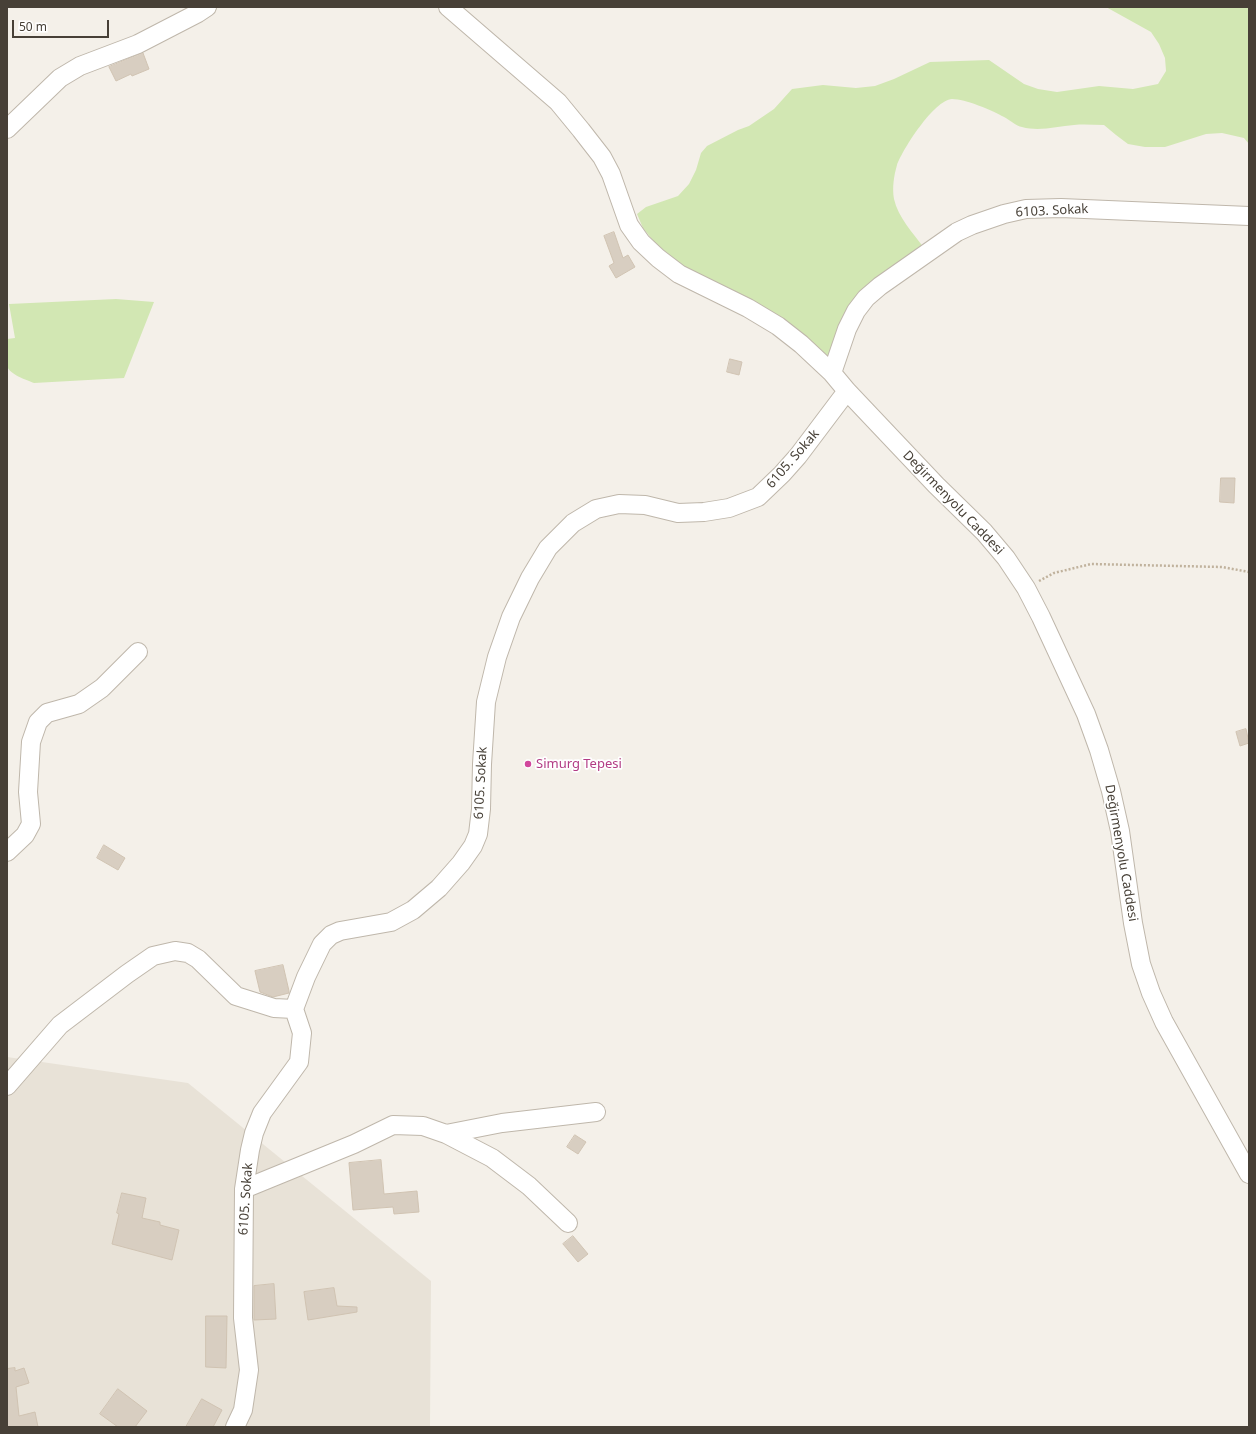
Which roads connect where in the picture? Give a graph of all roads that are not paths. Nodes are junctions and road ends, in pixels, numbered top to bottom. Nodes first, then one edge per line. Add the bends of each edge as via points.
1 (207, 7) edge
2 (448, 7) edge
3 (7, 129) edge
4 (1249, 216) edge
5 (832, 373) junction
6 (847, 391) junction
7 (138, 652) dead end
8 (7, 852) edge
9 (294, 1009) junction
10 (7, 1086) edge
11 (596, 1112) dead end
12 (446, 1134) junction
13 (1249, 1174) edge
14 (244, 1189) junction
15 (568, 1223) dead end
16 (235, 1427) edge

1 - 3 street via 138,44 80,66 60,78
2 - 5 street, Değirmenyolu Caddesi via 558,102 581,130 602,157 611,174 629,225 641,242 679,274 778,326 802,344
4 - 5 street, 6103. Sokak via 1061,208 1026,209 972,224 942,242 866,298 847,330
5 - 6 street, Değirmenyolu Caddesi
6 - 9 street, 6105. Sokak via 798,456 758,497 730,508 704,512 678,513 639,504 619,504 596,509 573,523 548,548 520,598 497,657 486,702 481,809 478,834 473,846 439,888 414,910 390,922 331,935 322,944
6 - 13 street, Değirmenyolu Caddesi via 984,532 1026,588 1086,714 1103,764 1120,832 1141,964 1151,993 1164,1022
7 - 8 street via 102,688 79,704 47,712 38,722 31,742 28,792 31,824 25,835
9 - 10 street via 274,1008 236,996 188,953 175,951 154,956 60,1025
9 - 14 street, 6105. Sokak via 302,1033 299,1062 262,1113 254,1133
11 - 12 street via 502,1123
12 - 14 street via 423,1126 393,1125 354,1144
12 - 15 street via 492,1158 529,1186
14 - 16 street, 6105. Sokak via 243,1318 249,1370 243,1410

